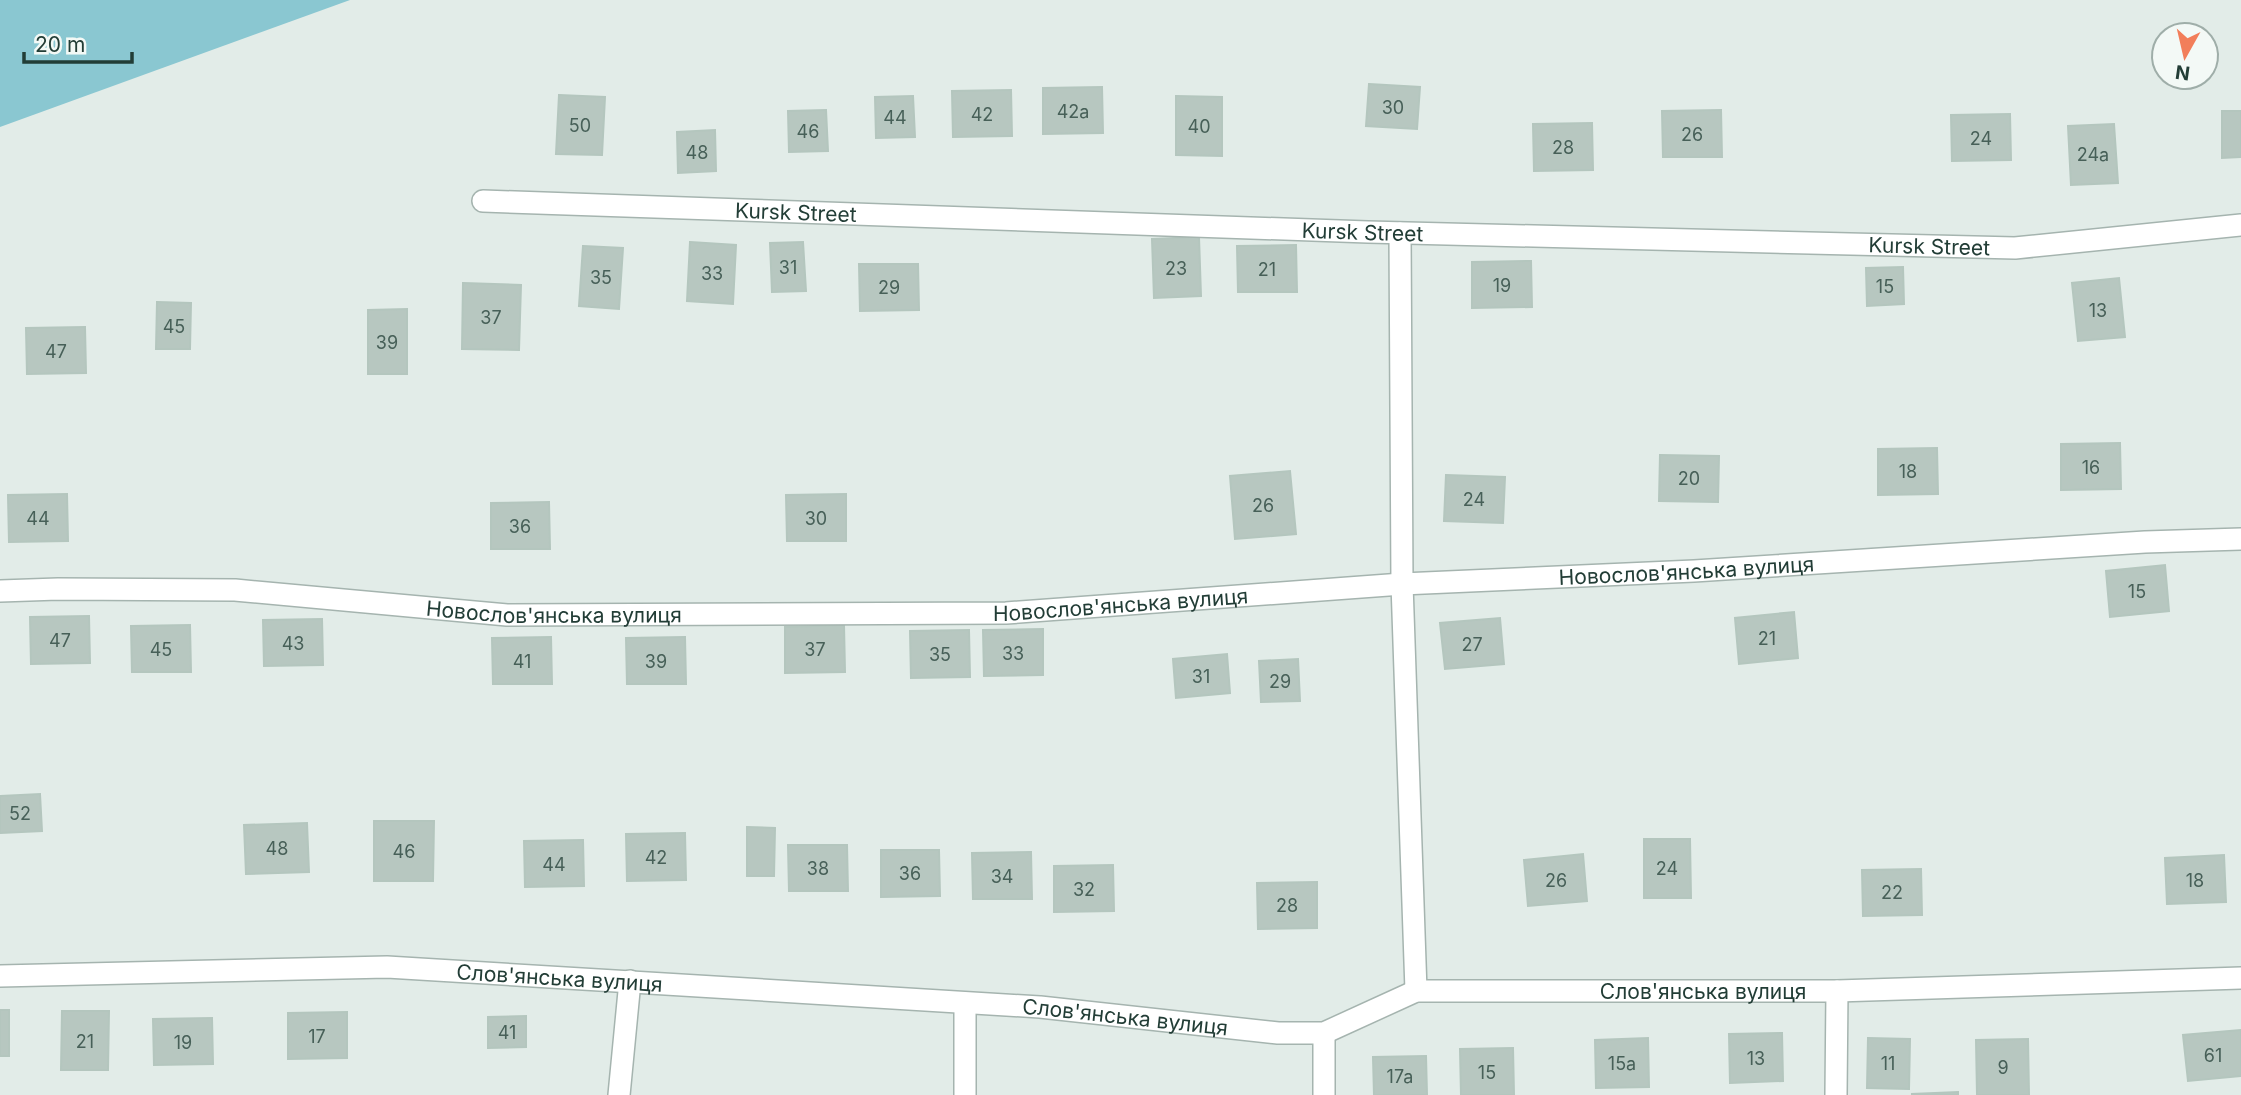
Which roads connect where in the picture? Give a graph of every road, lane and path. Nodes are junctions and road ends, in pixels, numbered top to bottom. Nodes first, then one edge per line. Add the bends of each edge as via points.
1 (483, 201) dead end
2 (2241, 225) edge
3 (1400, 233) junction
4 (2241, 539) edge
5 (1402, 584) junction
6 (0, 591) edge
7 (0, 976) edge
8 (2241, 978) edge
9 (630, 981) junction
10 (1416, 990) junction
11 (1837, 991) junction
12 (965, 1003) junction
13 (1324, 1033) junction
14 (619, 1095) edge
15 (965, 1095) edge
16 (1324, 1095) edge
17 (1836, 1095) edge

1 - 3 street, Kursk Street
2 - 3 street, Kursk Street via 2015,248
3 - 5 street
4 - 5 street, Новослов'янська вулиця
5 - 6 street, Новослов'янська вулиця via 979,613 507,615 235,590
5 - 10 street
7 - 9 street, Слов'янська вулиця via 387,967
8 - 11 street, Слов'янська вулиця
9 - 12 street, Слов'янська вулиця
9 - 14 street
10 - 11 street, Слов'янська вулиця
10 - 13 street, Слов'янська вулиця
11 - 17 street
12 - 13 street, Слов'янська вулиця via 1278,1033
12 - 15 street
13 - 16 street

